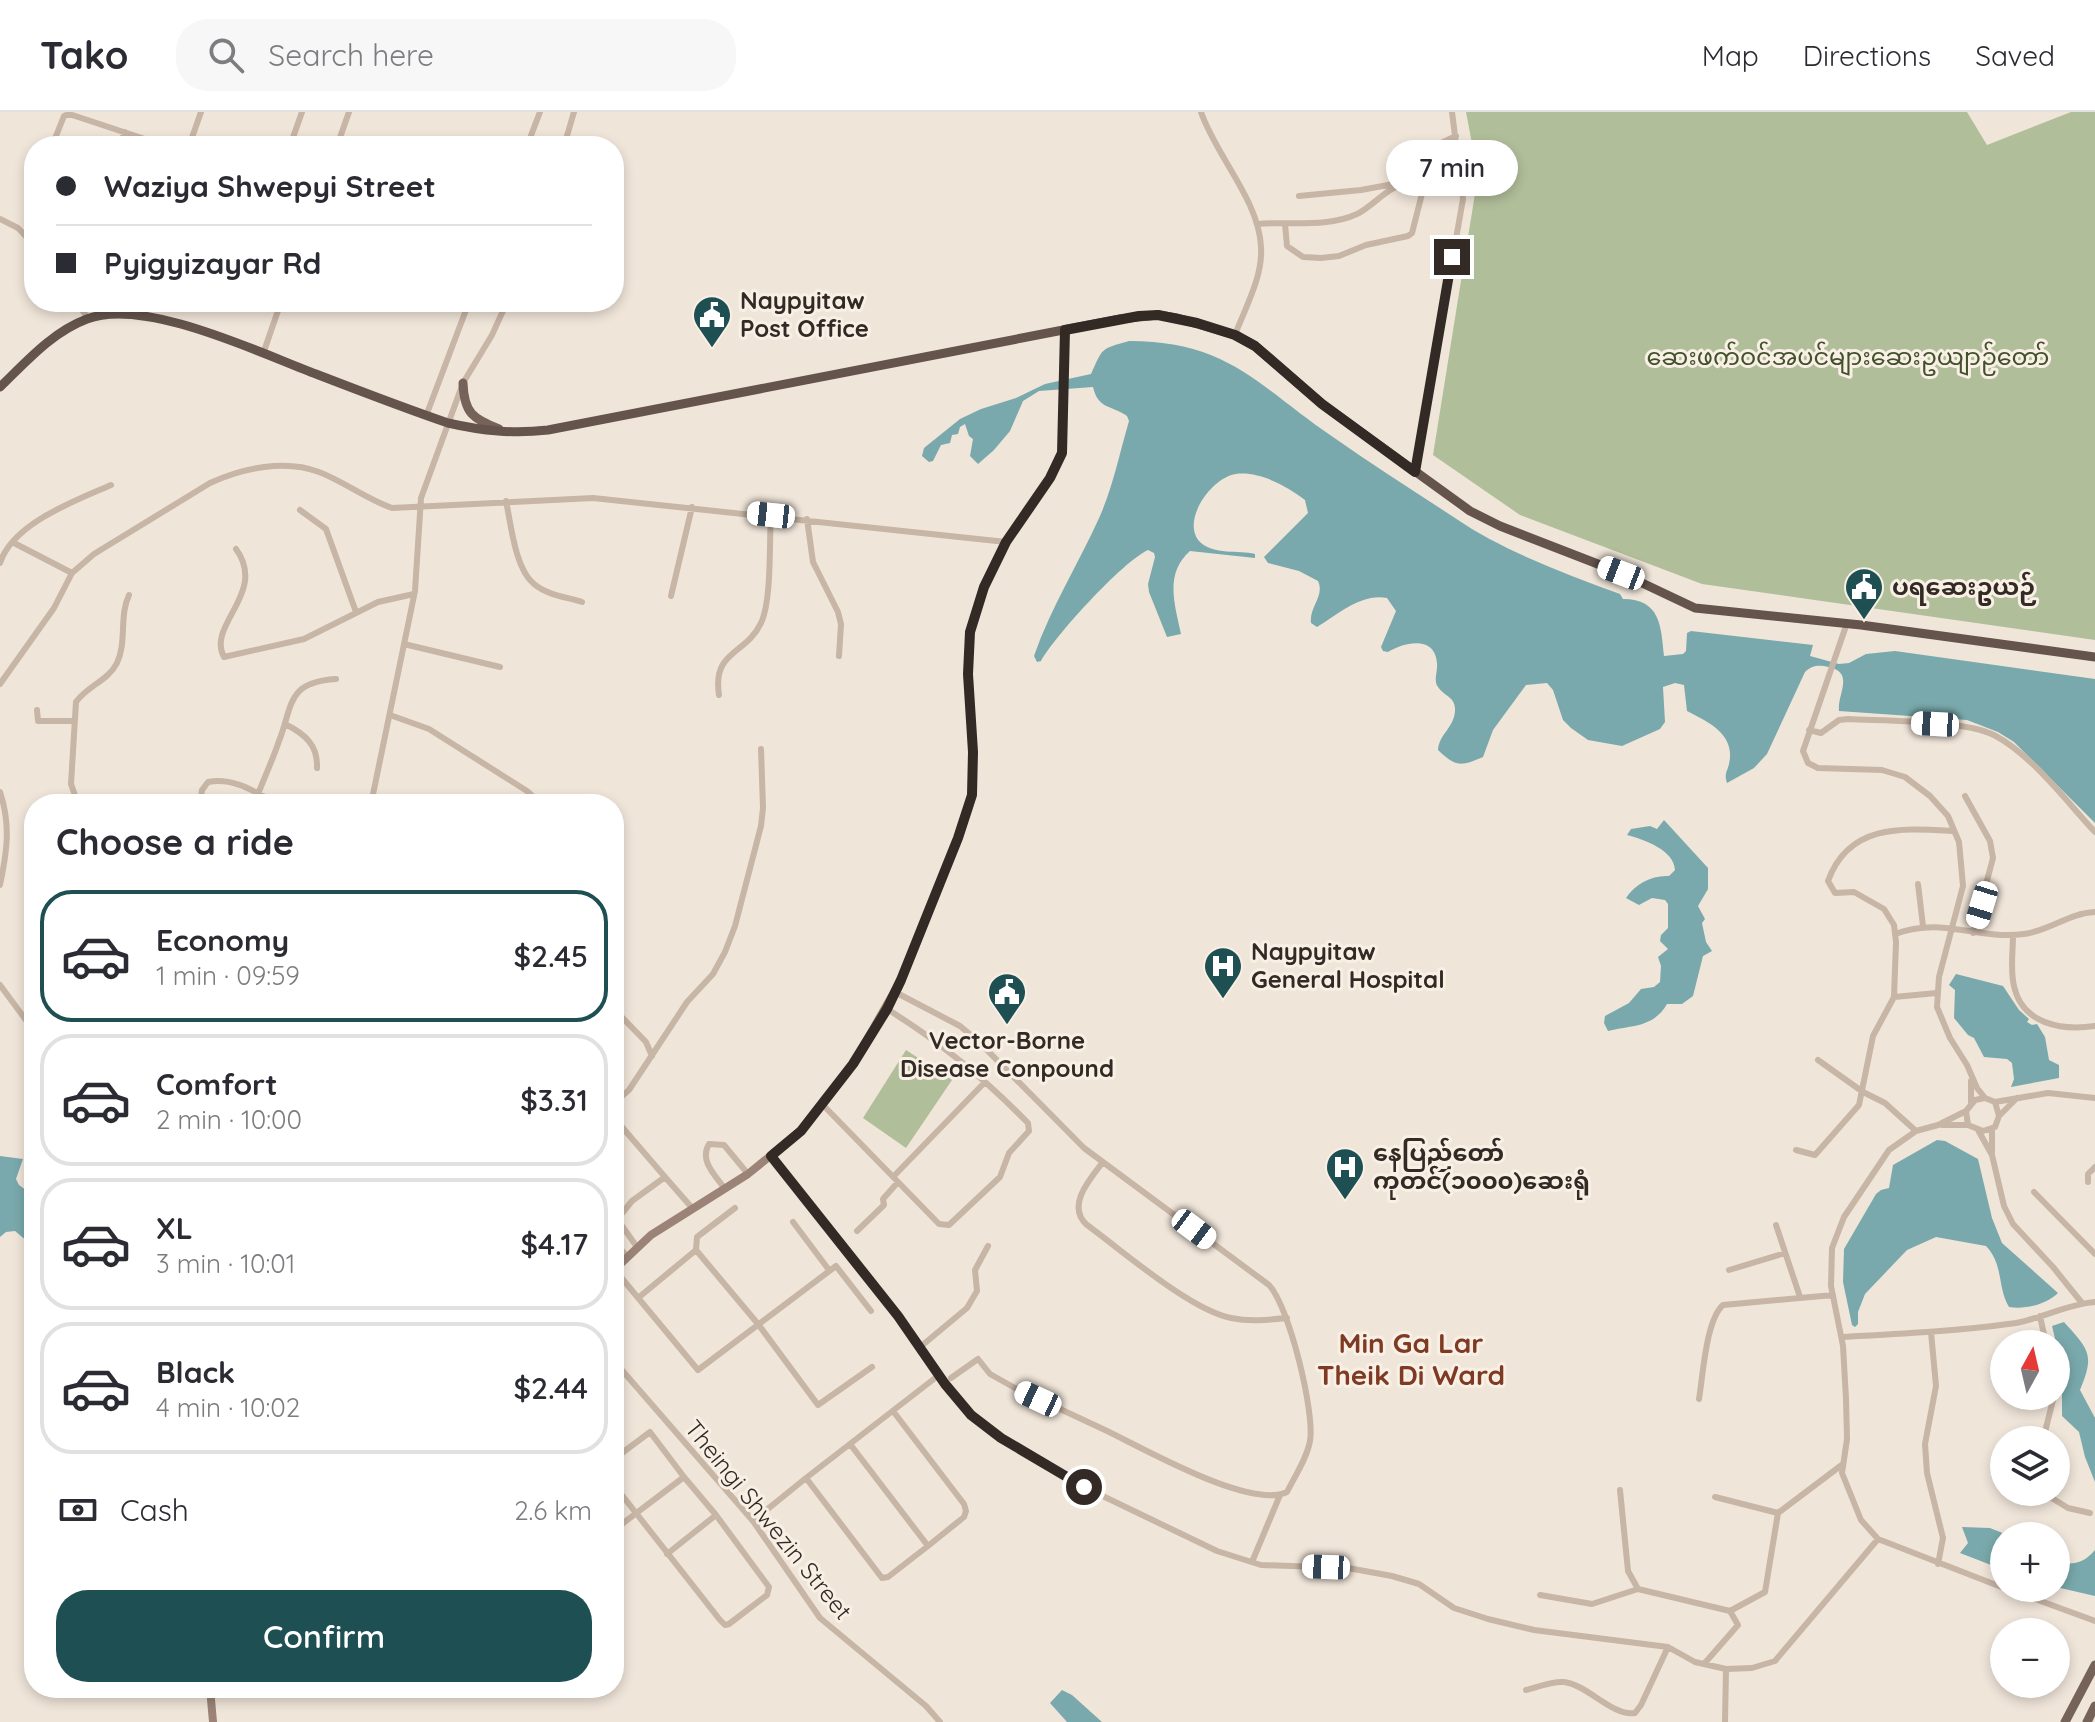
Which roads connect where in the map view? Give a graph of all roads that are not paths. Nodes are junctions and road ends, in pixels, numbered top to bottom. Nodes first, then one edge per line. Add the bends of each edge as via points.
1 (201, 112) edge
2 (302, 112) edge
3 (349, 112) edge
4 (540, 112) edge
5 (574, 112) edge
6 (1201, 112) edge
7 (1452, 112) edge
8 (82, 114) edge
9 (125, 132) junction
10 (56, 136) edge
11 (123, 136) edge
12 (137, 136) edge
13 (193, 136) edge
14 (294, 136) edge
15 (341, 136) edge
16 (531, 136) edge
17 (567, 136) edge
18 (1456, 136) junction
19 (1411, 184) junction
20 (1299, 196) dead end
21 (1422, 197) junction
22 (0, 219) edge
23 (1258, 224) junction
24 (1285, 224) junction
25 (24, 234) edge
26 (84, 312) edge
27 (130, 312) edge
28 (278, 312) edge
29 (465, 312) edge
30 (502, 312) edge
31 (129, 316) junction
32 (88, 318) junction
33 (1065, 330) junction
34 (1235, 335) junction
35 (263, 354) junction
36 (463, 383) junction
37 (0, 387) edge
38 (426, 416) junction
39 (448, 423) junction
40 (510, 433) junction
41 (1415, 472) junction
42 (111, 485) dead end
43 (506, 501) junction
44 (420, 506) junction
45 (692, 507) junction
46 (300, 510) dead end
47 (771, 515) junction
48 (807, 519) junction
49 (1006, 542) junction
50 (14, 543) junction
51 (236, 549) dead end
52 (0, 563) edge
53 (72, 573) junction
54 (414, 594) junction
55 (129, 595) dead end
56 (671, 596) dead end
57 (582, 602) dead end
58 (356, 612) junction
59 (1847, 623) junction
60 (404, 644) junction
61 (839, 656) dead end
62 (2095, 657) edge
63 (500, 667) dead end
64 (336, 679) dead end
65 (0, 684) edge
66 (719, 695) dead end
67 (37, 710) dead end
68 (390, 715) junction
69 (74, 721) junction
70 (285, 724) junction
71 (1809, 730) junction
72 (761, 749) dead end
73 (317, 768) dead end
74 (0, 792) edge
75 (74, 794) edge
76 (201, 794) edge
77 (258, 794) joint
78 (373, 794) edge
79 (530, 794) edge
80 (1965, 796) dead end
81 (1954, 831) junction
82 (2095, 832) edge
83 (1918, 884) dead end
84 (0, 885) edge
85 (2095, 912) edge
86 (1923, 926) junction
87 (1952, 927) junction
88 (1973, 933) junction
89 (1895, 934) junction
90 (2013, 935) junction
91 (0, 985) edge
92 (895, 992) junction
93 (1937, 993) junction
94 (1894, 997) junction
95 (887, 1009) junction
96 (24, 1017) edge
97 (624, 1019) edge
98 (2095, 1026) edge
99 (652, 1056) junction
100 (1818, 1060) dead end
101 (1971, 1077) junction
102 (985, 1082) junction
103 (1863, 1092) junction
104 (624, 1094) edge
105 (1985, 1098) junction
106 (2017, 1098) junction
107 (2095, 1098) edge
108 (1995, 1102) junction
109 (1971, 1103) junction
110 (822, 1104) junction
111 (1966, 1111) junction
112 (1999, 1116) junction
113 (1938, 1125) junction
114 (1968, 1125) junction
115 (624, 1129) edge
116 (1978, 1130) junction
117 (1992, 1130) junction
118 (1916, 1131) junction
119 (1796, 1150) dead end
120 (1992, 1155) junction
121 (771, 1156) junction
122 (1103, 1162) junction
123 (2095, 1167) edge
124 (748, 1174) junction
125 (665, 1177) junction
126 (895, 1179) junction
127 (2088, 1182) dead end
128 (725, 1189) junction
129 (2034, 1192) dead end
130 (735, 1208) dead end
131 (693, 1209) junction
132 (624, 1211) edge
133 (793, 1222) dead end
134 (1776, 1225) dead end
135 (624, 1229) edge
136 (857, 1231) dead end
137 (988, 1246) dead end
138 (637, 1247) junction
139 (696, 1250) junction
140 (624, 1253) edge
141 (1785, 1253) junction
142 (2095, 1254) edge
143 (627, 1256) junction
144 (624, 1259) edge
145 (829, 1270) junction
146 (1729, 1270) dead end
147 (624, 1282) edge
148 (1833, 1295) junction
149 (1800, 1297) junction
150 (638, 1298) junction
151 (2095, 1302) edge
152 (2082, 1303) junction
153 (871, 1311) dead end
154 (2040, 1316) junction
155 (1287, 1318) junction
156 (758, 1324) junction
157 (2043, 1330) edge
158 (1931, 1332) junction
159 (1842, 1337) junction
160 (919, 1348) junction
161 (872, 1367) dead end
162 (624, 1373) edge
163 (939, 1375) junction
164 (951, 1378) dead end
165 (1699, 1399) dead end
166 (893, 1411) junction
167 (664, 1420) junction
168 (650, 1432) junction
169 (850, 1444) junction
170 (624, 1452) edge
171 (1843, 1464) junction
172 (684, 1477) junction
173 (806, 1478) junction
174 (1620, 1490) dead end
175 (1280, 1495) junction
176 (1715, 1497) dead end
177 (624, 1498) edge
178 (2065, 1506) edge
179 (1778, 1513) junction
180 (2090, 1513) dead end
181 (636, 1514) junction
182 (716, 1515) junction
183 (753, 1521) junction
184 (624, 1523) edge
185 (1878, 1539) junction
186 (928, 1546) junction
187 (667, 1554) junction
188 (1252, 1562) junction
189 (1938, 1564) junction
190 (1990, 1583) edge
191 (1638, 1589) junction
192 (1540, 1595) dead end
193 (2043, 1602) edge
194 (1730, 1611) junction
195 (2095, 1621) edge
196 (1668, 1647) junction
197 (1704, 1664) junction
198 (2095, 1665) edge
199 (1726, 1669) junction
200 (1526, 1690) dead end
201 (211, 1698) edge
202 (2095, 1706) edge
203 (2068, 1721) edge
204 (213, 1722) edge
205 (940, 1722) edge
206 (1725, 1722) edge
207 (2087, 1722) edge

1 - 13 street
2 - 14 street
3 - 15 street
4 - 16 street
5 - 17 street
6 - 23 street
7 - 18 street
8 - 9 street
8 - 10 street via 64,116
9 - 11 street
9 - 12 street
18 - 21 street via 1441,143
18 - 41 street via 1463,199
19 - 20 street
19 - 21 street
19 - 24 street via 1397,186 1347,218
21 - 24 street via 1408,236 1339,256 1303,257 1287,246
22 - 25 street
23 - 24 street
23 - 34 street via 1258,276
26 - 32 street
27 - 31 street
28 - 35 street
29 - 38 street
30 - 36 street
31 - 32 highway
31 - 35 highway via 177,322
32 - 37 highway via 44,345
33 - 34 highway via 1158,315
33 - 40 highway
33 - 49 main road via 1062,453
34 - 41 highway
35 - 38 highway
36 - 39 street
36 - 40 main road via 463,398 473,417
38 - 39 highway
39 - 40 highway
39 - 44 street
41 - 59 highway via 1500,526 1687,605
42 - 50 street via 45,515
43 - 44 street
43 - 45 street via 593,498
43 - 57 street via 515,546 533,584
44 - 53 street via 392,508 305,468 249,470 210,483
44 - 54 street
45 - 47 street
45 - 56 street
46 - 58 street via 326,529
47 - 48 street
47 - 66 street via 761,623 720,666
48 - 49 street
48 - 61 street via 813,562 841,624
49 - 92 main road via 970,632 972,795
50 - 52 street
50 - 53 street
51 - 58 street via 247,573 221,638 224,657 304,639
53 - 65 street
54 - 58 street
54 - 60 street
55 - 69 street via 116,665 82,693
59 - 62 highway
59 - 71 street
60 - 63 street
60 - 68 street
64 - 70 street via 302,690 289,702
67 - 69 street via 38,721
68 - 78 street
68 - 79 street via 429,729
69 - 75 street
70 - 73 street via 311,742
70 - 77 street
71 - 81 street via 1803,751 1808,763 1905,777 1939,806
71 - 82 street via 1821,733 1848,719 1963,726 1992,734 2018,752
72 - 99 street via 761,826 735,926 713,974 687,1002
74 - 84 street via 9,828
76 - 77 street via 208,782 221,780
80 - 88 street via 1990,841 1993,858
81 - 87 street via 1963,886
81 - 89 street via 1888,830 1850,848 1833,868 1828,881 1835,893 1854,892 1884,909
83 - 86 street
85 - 90 street
86 - 87 street
86 - 89 street
87 - 88 street
87 - 93 street
88 - 90 street
89 - 94 street
90 - 98 street via 2014,989 2023,1005 2055,1026
91 - 96 street
92 - 95 main road
92 - 122 street via 960,1026
93 - 94 street
93 - 101 street via 1941,1020
94 - 103 street via 1873,1036
95 - 102 street via 930,1036
95 - 110 main road
97 - 99 street
99 - 104 street
100 - 103 street
101 - 105 street
101 - 109 street
102 - 126 street
102 - 126 street via 1028,1123 1029,1131 1009,1153 1000,1177 949,1225 939,1224
103 - 118 street via 1885,1103
103 - 119 street via 1859,1105 1815,1155
105 - 108 street
105 - 109 street
106 - 107 street via 2048,1093
106 - 108 street
106 - 112 street
108 - 112 street
109 - 111 street
110 - 121 main road
110 - 126 street
111 - 113 street
111 - 114 street
112 - 117 street
113 - 114 street
113 - 118 street
114 - 116 street
115 - 125 street
116 - 117 street
116 - 120 street
117 - 120 street
118 - 148 street via 1889,1150 1844,1217 1832,1248
120 - 152 street via 2013,1224
121 - 124 main road
121 - 160 street
122 - 155 street via 1269,1285
122 - 155 street via 1077,1205 1079,1218 1087,1225 1196,1305 1230,1318
123 - 127 street
124 - 128 main road
124 - 128 street via 724,1145 709,1144 706,1162
125 - 131 street
125 - 132 street
126 - 136 street via 884,1205
128 - 131 main road
129 - 142 street
130 - 139 street via 697,1237
131 - 138 main road
133 - 145 street
134 - 141 street
135 - 138 street
137 - 160 street via 975,1270 977,1291 967,1308
138 - 143 main road
139 - 150 street
139 - 156 street
140 - 143 street
141 - 146 street
141 - 149 street
143 - 144 main road
145 - 153 street via 836,1266
145 - 156 street
147 - 150 street
148 - 149 street
148 - 159 street
149 - 165 street via 1723,1305 1717,1310
150 - 156 street via 698,1370
151 - 152 street
152 - 154 street
154 - 157 street
154 - 158 street
155 - 175 street via 1306,1395 1310,1441 1287,1492
156 - 161 street via 818,1405
158 - 159 street
158 - 189 street via 1936,1386 1925,1444 1943,1538
159 - 171 street via 1847,1439
160 - 163 street
162 - 167 street, Theingi Shwezin Street
163 - 166 street
163 - 188 street via 971,1415 1042,1465 1217,1551
164 - 175 street via 978,1359 990,1374 1015,1388 1206,1479 1260,1495
166 - 169 street
166 - 186 street via 966,1511
167 - 168 street
167 - 183 street, Theingi Shwezin Street
168 - 170 street
168 - 172 street
169 - 173 street
169 - 186 street
171 - 179 street
171 - 185 street via 1861,1520
172 - 181 street
172 - 182 street
173 - 183 street
173 - 186 street via 882,1578
174 - 191 street via 1628,1571
175 - 188 street
176 - 179 street
177 - 181 street
178 - 180 street
179 - 194 street via 1765,1592
181 - 184 street
181 - 187 street
182 - 187 street
182 - 187 street via 769,1587 767,1595 725,1625
183 - 205 street, Theingi Shwezin Street via 820,1618
185 - 189 street
185 - 199 street via 1775,1661
188 - 196 street via 1392,1576 1488,1619
189 - 190 street
191 - 192 street via 1592,1604
191 - 194 street
193 - 195 street
194 - 197 street via 1738,1625
196 - 197 street
196 - 200 street via 1635,1713 1564,1682
197 - 199 street
198 - 203 main road
199 - 206 street
201 - 204 main road
202 - 207 main road

